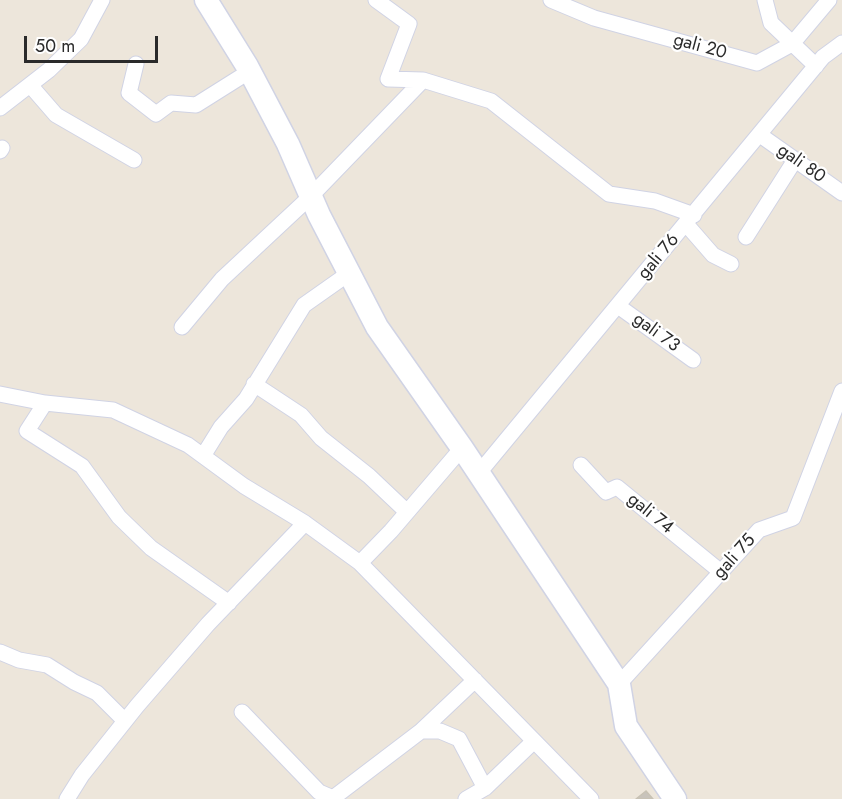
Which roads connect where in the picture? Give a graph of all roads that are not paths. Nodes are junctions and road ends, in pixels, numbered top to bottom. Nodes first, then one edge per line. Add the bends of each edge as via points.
1 (102, 0) edge
2 (206, 0) edge
3 (376, 0) edge
4 (551, 0) edge
5 (765, 0) edge
6 (829, 0) edge
7 (572, 4) edge
8 (842, 43) edge
9 (792, 44) junction
10 (136, 64) dead end
11 (816, 66) junction
12 (249, 71) junction
13 (423, 80) junction
14 (30, 85) junction
15 (0, 108) edge
16 (760, 135) junction
17 (134, 160) dead end
18 (795, 160) junction
19 (842, 193) edge
20 (311, 196) junction
21 (690, 220) junction
22 (746, 237) dead end
23 (731, 264) dead end
24 (348, 274) junction
25 (618, 306) junction
26 (182, 327) dead end
27 (693, 360) dead end
28 (254, 384) junction
29 (842, 390) edge
30 (0, 394) edge
31 (45, 403) junction
32 (462, 448) junction
33 (203, 456) junction
34 (581, 465) dead end
35 (478, 474) junction
36 (407, 512) junction
37 (305, 523) junction
38 (360, 563) junction
39 (721, 572) junction
40 (229, 603) junction
41 (0, 652) edge
42 (475, 680) junction
43 (619, 684) junction
44 (242, 712) dead end
45 (125, 721) junction
46 (421, 731) junction
47 (534, 741) junction
48 (486, 788) junction
49 (67, 799) edge
50 (332, 799) edge
51 (466, 799) edge
52 (591, 799) edge
53 (675, 799) edge

1 - 14 street via 81,39
2 - 12 street
3 - 13 street via 409,24 388,79
4 - 7 street, gali 20
5 - 9 street via 771,23
6 - 9 street, gali 20
7 - 9 street, gali 20 via 594,18 757,63
8 - 11 street, gali 76
9 - 11 street
10 - 12 street via 129,93 156,114 171,103 196,105
11 - 16 street, gali 76
12 - 20 street
13 - 20 street
13 - 21 street via 491,101 609,194 655,201
14 - 15 street
14 - 17 street via 56,115
16 - 18 street, gali 80
16 - 21 street, gali 76
18 - 19 street, gali 80
18 - 22 street
20 - 24 street
20 - 26 street via 222,279
21 - 23 street via 713,255
21 - 25 street, gali 76
24 - 28 street via 304,305
24 - 32 street via 377,327
25 - 27 street, gali 73
25 - 35 street, gali 76
28 - 33 street
28 - 36 street via 301,415 321,438
29 - 39 street, gali 75 via 793,518 759,530
30 - 31 street
31 - 33 street via 113,410
31 - 40 street via 27,431 82,466 119,517 151,548
32 - 35 street
32 - 36 street
33 - 37 street
34 - 39 street, gali 74 via 606,492 617,487
35 - 43 street
36 - 38 street
37 - 38 street
37 - 40 street
38 - 42 street
39 - 43 street, gali 75
40 - 45 street
41 - 45 street via 47,665 97,693
42 - 46 street
42 - 47 street
43 - 53 street via 626,726
44 - 50 street via 319,792
45 - 49 street
46 - 48 street via 440,731 459,740
46 - 50 street
47 - 48 street
47 - 52 street
48 - 51 street

